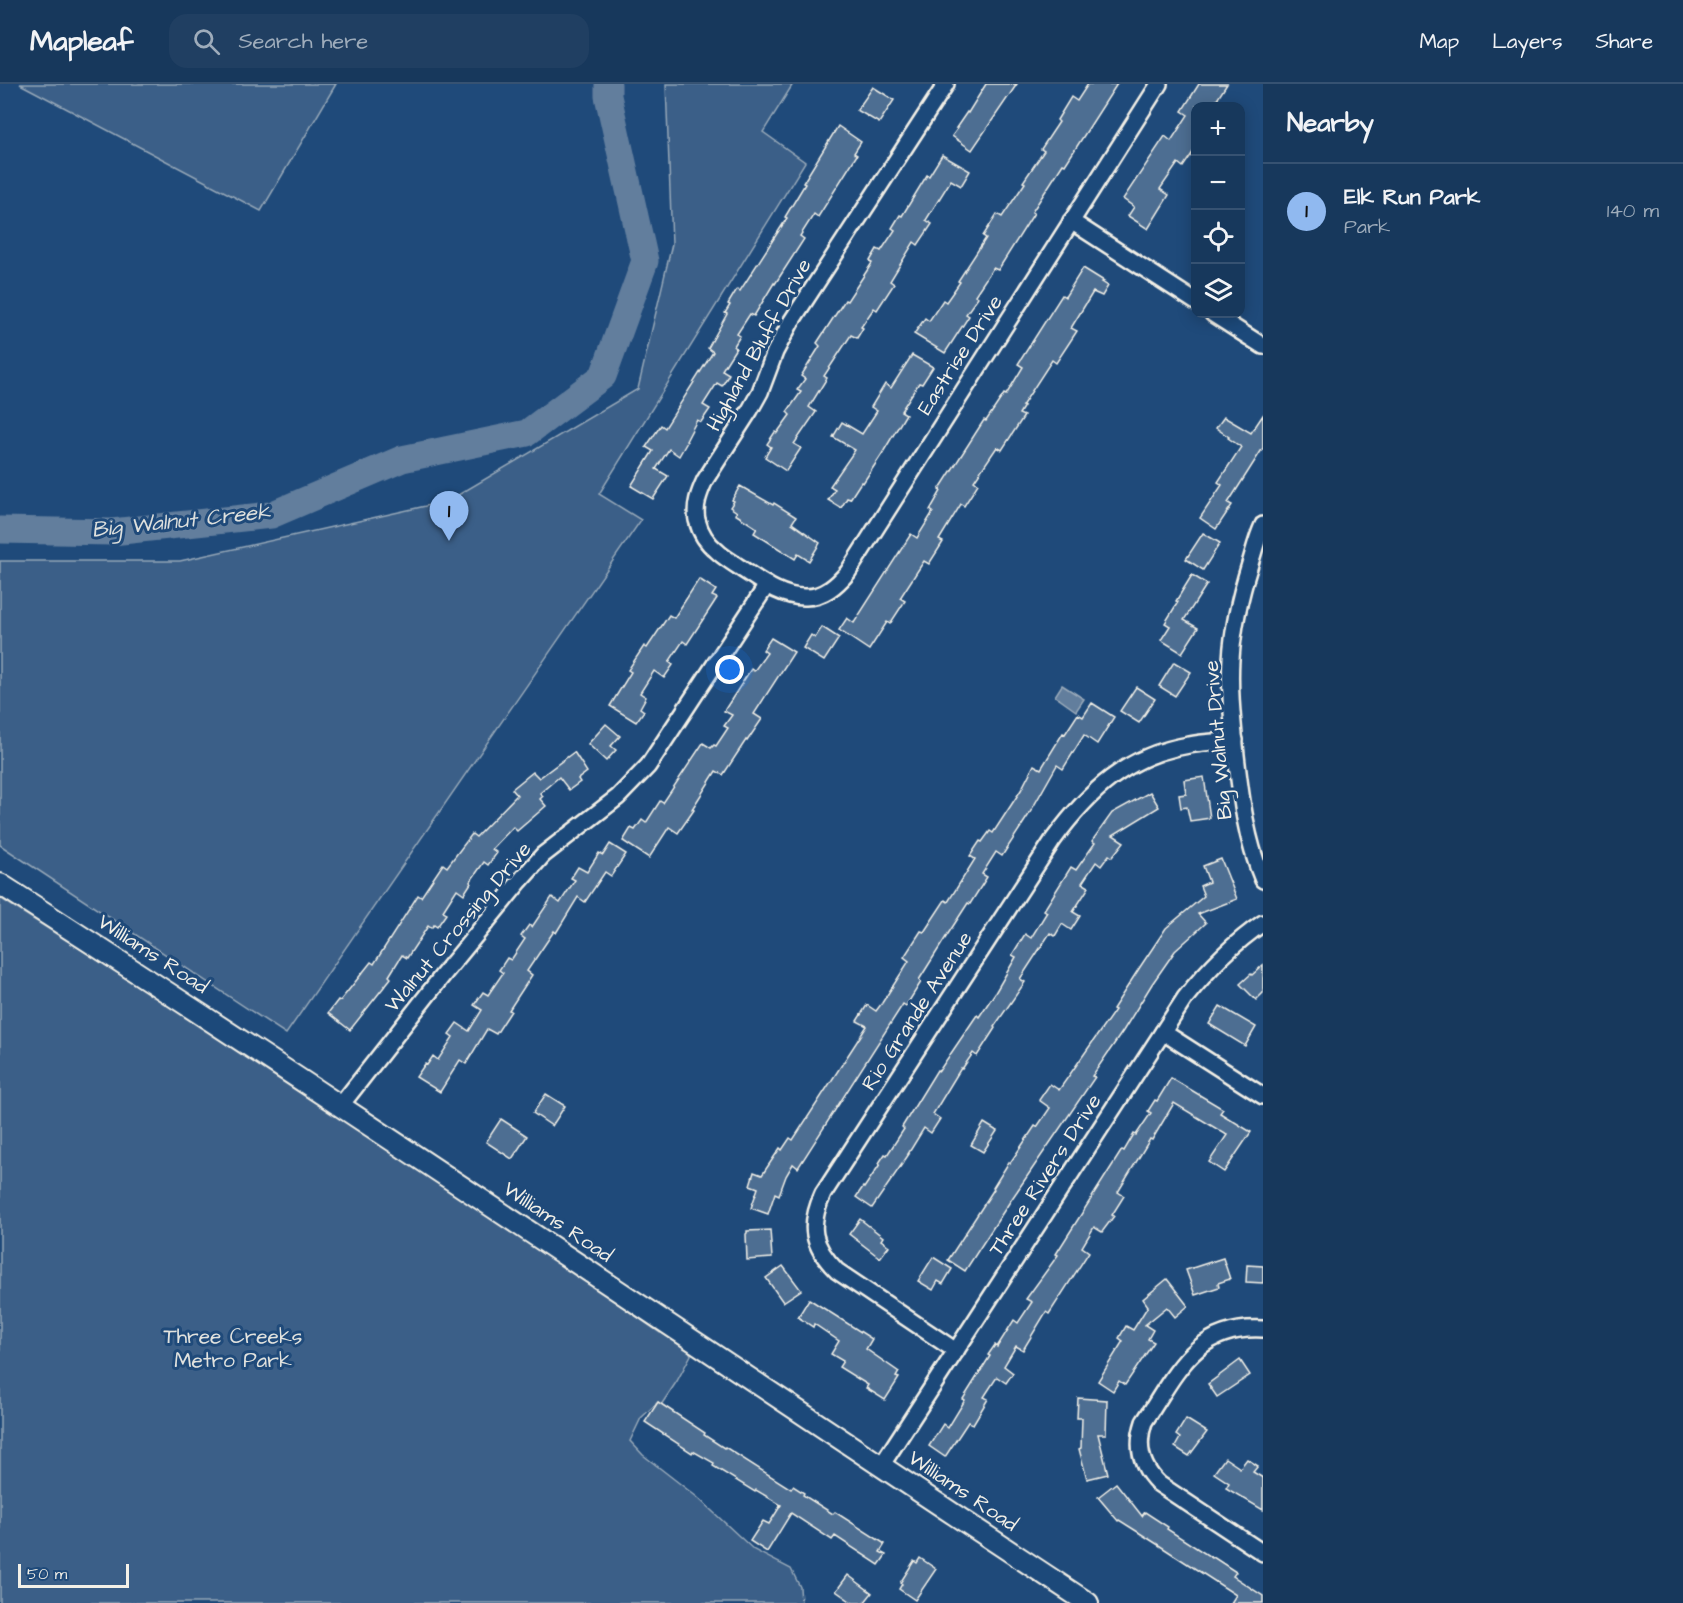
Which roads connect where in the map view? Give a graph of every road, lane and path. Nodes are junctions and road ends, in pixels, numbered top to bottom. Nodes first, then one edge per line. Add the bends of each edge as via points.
1 (946, 84) edge
2 (1159, 84) edge
3 (1071, 222) junction
4 (1191, 299) edge
5 (1219, 318) edge
6 (1263, 346) edge
7 (1263, 525) edge
8 (767, 585) junction
9 (1235, 740) junction
10 (1263, 880) edge
11 (0, 884) edge
12 (1263, 923) edge
13 (1163, 1032) junction
14 (1263, 1096) edge
15 (341, 1105) junction
16 (1263, 1329) edge
17 (956, 1352) junction
18 (881, 1466) junction
19 (1263, 1553) edge
20 (1088, 1603) edge

1 - 8 street, Highland Bluff Drive via 791,322 760,392 699,493 696,518 708,542
2 - 3 street, Eastrise Drive
3 - 4 street
3 - 8 street, Eastrise Drive via 840,582 830,590 806,597
5 - 6 street
7 - 9 street, Big Walnut Drive via 1233,633 1231,693
8 - 15 street, Walnut Crossing Drive via 648,766 618,797 543,855
9 - 10 street, Big Walnut Drive via 1246,826
9 - 17 street, Rio Grande Avenue via 1189,745 1151,755 1089,795 1046,849 823,1194 814,1221 819,1249 827,1261
11 - 15 main road, Williams Road
12 - 13 street, Three Rivers Drive via 1205,973
13 - 14 street
13 - 17 street, Three Rivers Drive
15 - 18 main road, Williams Road
16 - 19 street via 1235,1330 1196,1349 1144,1422 1140,1444 1145,1466 1159,1484
17 - 18 street, Three Rivers Drive
18 - 20 main road, Williams Road

